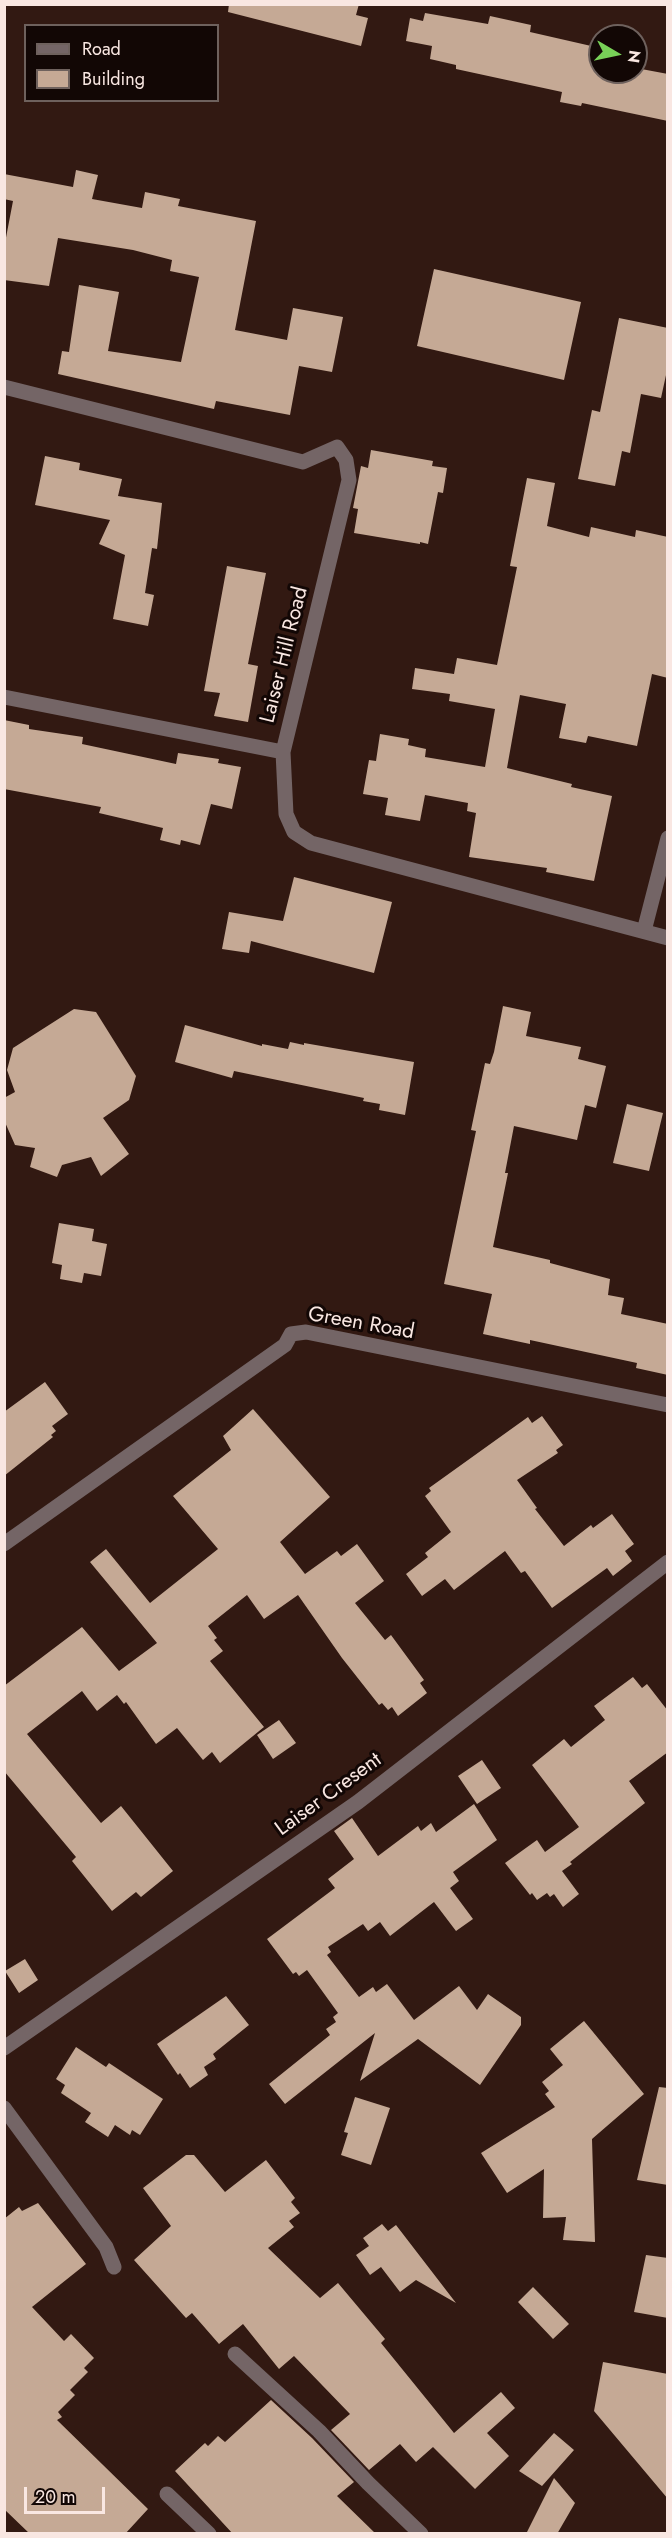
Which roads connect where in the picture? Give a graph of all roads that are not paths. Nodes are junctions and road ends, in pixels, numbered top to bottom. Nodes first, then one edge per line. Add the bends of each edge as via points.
1 (4, 387) edge
2 (4, 697) edge
3 (283, 752) junction
4 (668, 838) edge
5 (644, 931) junction
6 (668, 938) edge
7 (668, 1405) edge
8 (4, 1544) edge
9 (668, 1562) edge
10 (4, 2048) edge
11 (4, 2109) edge
12 (114, 2267) dead end
13 (235, 2354) dead end
14 (167, 2494) dead end
15 (209, 2534) edge
16 (421, 2534) edge

1 - 3 street, Laiser Hill Road via 303,462 338,447 346,460 350,480
2 - 3 street
3 - 5 street, Laiser Hill Road via 286,814 294,832 311,843
4 - 5 street
5 - 6 street, Laiser Hill Road
7 - 8 street, Green Road via 306,1332 291,1334 285,1345
9 - 10 street, Laiser Cresent via 358,1802
11 - 12 street via 106,2247
13 - 16 street via 319,2431
14 - 15 street

